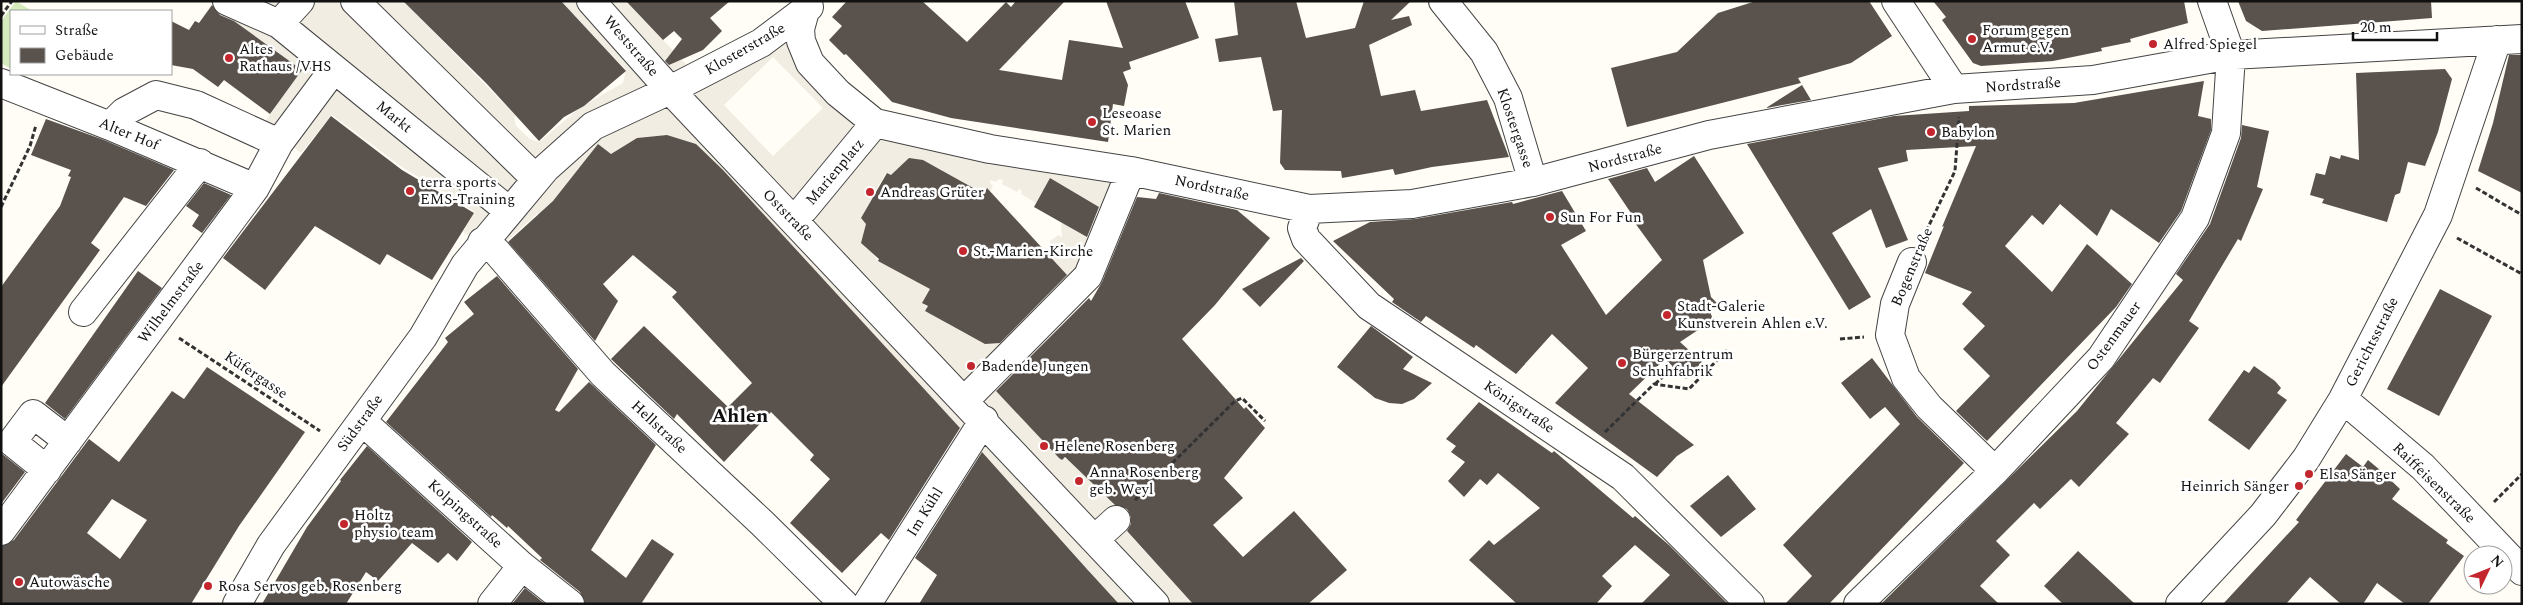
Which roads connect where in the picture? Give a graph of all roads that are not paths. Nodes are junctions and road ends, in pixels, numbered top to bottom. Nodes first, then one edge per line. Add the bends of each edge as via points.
1 (227, 1) edge
2 (300, 1) edge
3 (355, 1) edge
4 (591, 1) edge
5 (1443, 1) edge
6 (1896, 1) edge
7 (2212, 1) edge
8 (810, 6) edge
9 (279, 24) junction
10 (2509, 39) edge
11 (2231, 54) junction
12 (334, 69) junction
13 (1, 83) edge
14 (670, 90) junction
15 (1954, 90) junction
16 (875, 123) junction
17 (110, 126) junction
18 (279, 143) junction
19 (200, 163) junction
20 (1131, 171) junction
21 (536, 179) junction
22 (1533, 182) junction
23 (255, 188) junction
24 (1309, 209) junction
25 (509, 211) junction
26 (793, 219) junction
27 (482, 242) junction
28 (1912, 262) road end
29 (83, 312) dead end
30 (2343, 399) junction
31 (965, 400) junction
32 (984, 420) junction
33 (362, 421) junction
34 (68, 441) junction
35 (47, 470) junction
36 (1995, 471) junction
37 (1116, 520) road end
38 (1, 531) edge
39 (1095, 540) junction
40 (522, 566) junction
41 (2522, 571) edge
42 (237, 604) edge
43 (492, 604) edge
44 (570, 604) edge
45 (844, 604) edge
46 (867, 604) edge
47 (1155, 604) edge
48 (1750, 604) edge
49 (1858, 604) edge
50 (2180, 604) edge

1 - 9 street, Markt
2 - 9 street
3 - 21 street
4 - 14 street, Weststraße
5 - 22 street, Klostergasse via 1484,52 1508,98
6 - 15 street
7 - 11 street
8 - 14 street, Klosterstraße via 777,33
8 - 16 street, Nordstraße via 800,29 810,64 838,93
9 - 12 street, Markt
10 - 11 street, Nordstraße
10 - 30 street, Gerichtsstraße via 2432,225
11 - 15 street, Nordstraße via 2093,80
11 - 36 street, Ostenmauer via 2226,133 2195,218 2102,358
12 - 18 street, Wilhelmstraße
12 - 25 street, Markt
13 - 17 street, Alter Hof
14 - 21 street via 593,126
14 - 26 street, Oststraße
15 - 22 street, Nordstraße via 1708,136
16 - 20 street, Nordstraße via 990,149
16 - 26 street, Marienplatz
17 - 18 street via 124,112 156,95 196,105
17 - 19 street, Alter Hof
18 - 23 street, Wilhelmstraße
19 - 23 street, Alter Hof
19 - 29 street
20 - 24 street, Nordstraße
20 - 31 street via 1088,276
21 - 25 street
22 - 24 street, Nordstraße via 1412,204
23 - 34 street, Wilhelmstraße
24 - 48 street, Königstraße via 1302,228 1306,239 1369,306 1623,477
25 - 27 street
26 - 31 street, Oststraße
27 - 33 street, Südstraße via 423,337
27 - 45 street, Hellstraße via 496,251 602,374 762,522
28 - 36 street, Bogenstraße via 1894,304 1890,335 1906,378 1929,407
30 - 41 street, Raiffeisenstraße via 2423,467
30 - 50 street, Gerichtsstraße via 2306,459 2263,515
31 - 32 street, Oststraße
32 - 39 street, Oststraße
32 - 46 street, Im Kühl
33 - 40 street, Kolpingstraße
33 - 42 street, Südstraße via 271,545
34 - 35 street, Wilhelmstraße
34 - 35 street via 33,414 12,442
35 - 38 street, Wilhelmstraße
36 - 49 street, Ostenmauer
37 - 39 street
39 - 47 street, Oststraße
40 - 43 street
40 - 44 street, Kolpingstraße

